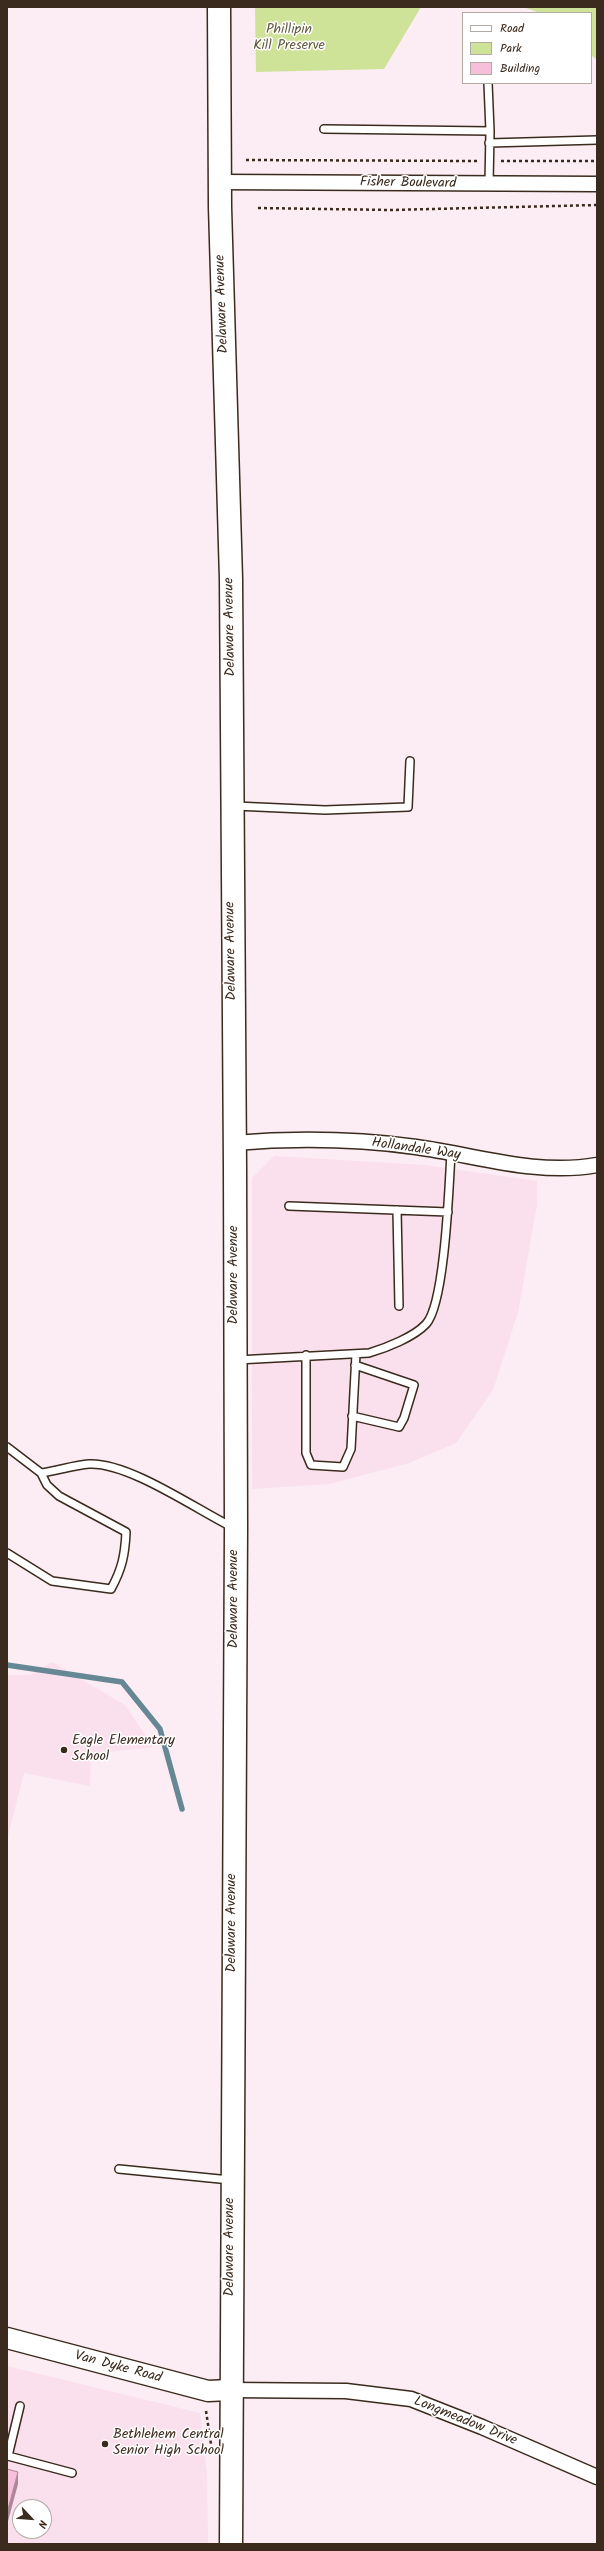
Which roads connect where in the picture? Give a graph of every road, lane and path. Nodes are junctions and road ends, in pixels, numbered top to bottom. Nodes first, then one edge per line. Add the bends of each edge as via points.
1 (219, 7) edge
2 (488, 84) edge
3 (324, 130) dead end
4 (490, 131) junction
5 (597, 140) edge
6 (489, 143) junction
7 (246, 160) dead end
8 (597, 160) edge
9 (490, 161) junction
10 (220, 182) junction
11 (489, 184) junction
12 (597, 184) edge
13 (597, 205) edge
14 (258, 208) dead end
15 (410, 761) dead end
16 (231, 805) junction
17 (234, 1144) junction
18 (451, 1153) junction
19 (597, 1165) edge
20 (289, 1206) dead end
21 (397, 1210) junction
22 (448, 1212) junction
23 (399, 1306) dead end
24 (356, 1354) junction
25 (306, 1355) junction
26 (235, 1360) junction
27 (355, 1366) junction
28 (352, 1416) junction
29 (7, 1447) edge
30 (41, 1473) junction
31 (236, 1529) junction
32 (7, 1553) edge
33 (119, 2169) dead end
34 (232, 2180) junction
35 (7, 2338) edge
36 (230, 2390) junction
37 (20, 2406) dead end
38 (72, 2473) dead end
39 (597, 2477) edge
40 (231, 2544) edge

1 - 10 main road, Delaware Avenue
2 - 4 lane
3 - 4 lane
4 - 6 lane
5 - 6 lane
6 - 9 lane
7 - 9 path
8 - 9 path
9 - 11 lane
10 - 11 street, Fisher Boulevard
10 - 16 main road, Delaware Avenue via 231,579
11 - 12 street, Fisher Boulevard
13 - 14 path via 391,210
15 - 16 lane via 408,807 325,810
16 - 17 main road, Delaware Avenue
17 - 18 street, Hollandale Way via 293,1140 362,1142
17 - 26 main road, Delaware Avenue
18 - 19 street, Hollandale Way via 521,1166 581,1168
18 - 22 lane
20 - 21 lane
21 - 22 lane
21 - 23 lane
22 - 24 lane via 437,1295 426,1324 389,1347
24 - 25 lane
24 - 27 lane
25 - 26 lane
25 - 28 lane via 306,1453 311,1466 343,1467 351,1449
26 - 31 main road, Delaware Avenue
27 - 28 lane
27 - 28 lane via 414,1385 399,1428
29 - 30 lane
30 - 31 lane via 90,1464 115,1469 149,1481
30 - 32 lane via 47,1485 59,1496 126,1532 125,1557 121,1571 111,1589 89,1588 52,1581
31 - 34 main road, Delaware Avenue
33 - 34 lane
34 - 36 main road, Delaware Avenue
35 - 36 street, Van Dyke Road via 208,2391
36 - 39 street, Longmeadow Drive via 346,2391 411,2399
36 - 40 main road, Delaware Avenue
37 - 38 lane via 8,2456

